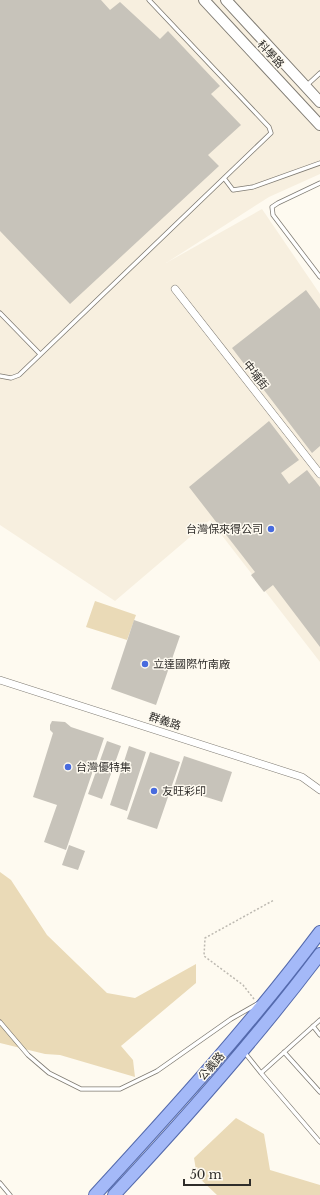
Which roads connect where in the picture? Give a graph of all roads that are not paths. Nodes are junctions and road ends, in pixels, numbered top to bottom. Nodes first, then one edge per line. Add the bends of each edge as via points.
1 (149, 0) edge
2 (204, 0) edge
3 (226, 0) edge
4 (320, 73) edge
5 (305, 86) junction
6 (320, 102) edge
7 (320, 124) edge
8 (320, 163) edge
9 (224, 178) junction
10 (320, 183) edge
11 (320, 276) edge
12 (175, 289) dead end
13 (0, 313) edge
14 (40, 354) junction
15 (0, 376) edge
16 (320, 474) edge
17 (0, 680) edge
18 (320, 790) edge
19 (320, 932) edge
20 (320, 954) edge
21 (263, 1000) junction
22 (279, 1007) junction
23 (320, 1020) edge
24 (0, 1022) edge
25 (313, 1026) junction
26 (320, 1035) edge
27 (233, 1041) junction
28 (244, 1051) junction
29 (284, 1052) junction
30 (261, 1073) junction
31 (320, 1092) edge
32 (320, 1142) edge
33 (0, 1183) edge
34 (10, 1195) edge
35 (95, 1195) edge
36 (114, 1195) edge

1 - 9 lane via 272,133
2 - 7 street, 科學路
3 - 5 street, 科學路
4 - 5 lane
5 - 6 street, 科學路
8 - 9 lane via 253,187 234,190
9 - 14 lane
10 - 11 lane via 272,207 273,215
12 - 16 street, 中埔街
13 - 14 lane
14 - 15 lane via 19,375 11,378
17 - 18 street, 群義路 via 302,778
19 - 21 main road, 公義路
20 - 22 main road, 公義路
21 - 22 lane
21 - 24 lane via 231,1019 157,1071 120,1089 81,1089 49,1073 28,1055
21 - 27 main road, 公義路
22 - 28 main road, 公義路
23 - 25 lane
25 - 26 lane
25 - 29 lane
27 - 28 lane
27 - 35 main road, 公義路 via 165,1120
28 - 30 lane
28 - 36 main road, 公義路
29 - 30 lane
29 - 31 lane
30 - 32 lane
33 - 34 lane

